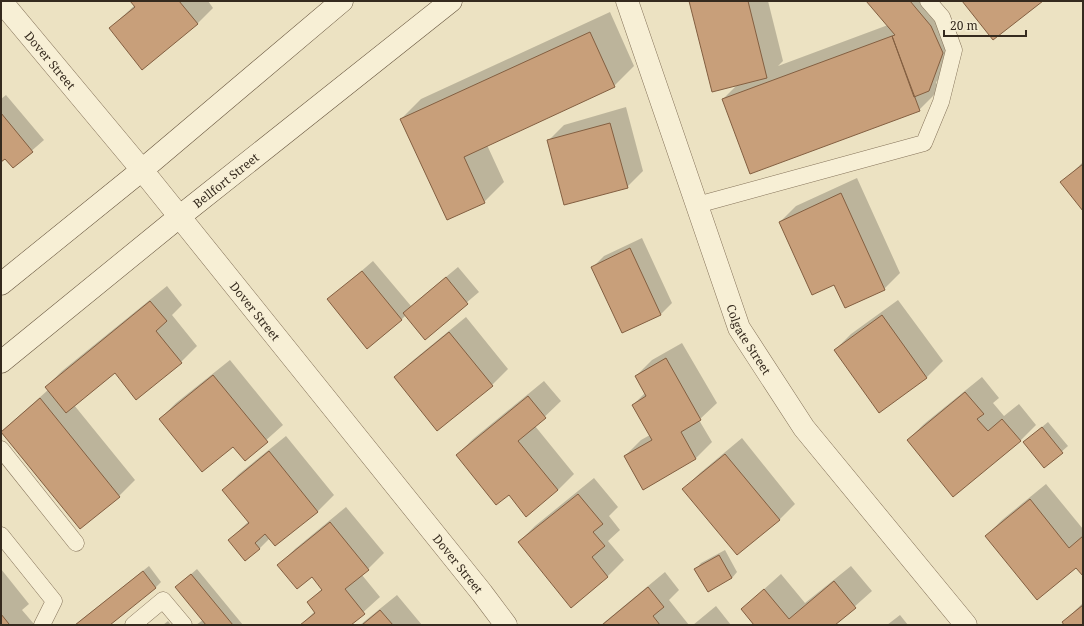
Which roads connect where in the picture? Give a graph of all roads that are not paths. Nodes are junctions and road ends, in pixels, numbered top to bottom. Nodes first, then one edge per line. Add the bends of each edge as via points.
1 (1, 1) edge
2 (342, 1) edge
3 (451, 1) edge
4 (627, 1) edge
5 (928, 1) edge
6 (142, 170) junction
7 (697, 205) junction
8 (180, 217) junction
9 (1, 284) edge
10 (1, 362) edge
11 (1, 449) edge
12 (1, 535) edge
13 (76, 543) dead end
14 (42, 625) edge
15 (132, 625) edge
16 (184, 625) edge
17 (506, 625) edge
18 (966, 625) edge

1 - 6 street, Dover Street
2 - 6 street
3 - 8 street, Bellfort Street
4 - 7 street, Colgate Street
5 - 7 lane via 942,17 954,50 941,102 924,142
6 - 8 street, Dover Street
6 - 9 street
7 - 18 street, Colgate Street via 739,328 804,428
8 - 10 street, Bellfort Street
8 - 17 street, Dover Street
11 - 13 lane
12 - 14 lane via 54,601
15 - 16 lane via 163,600

